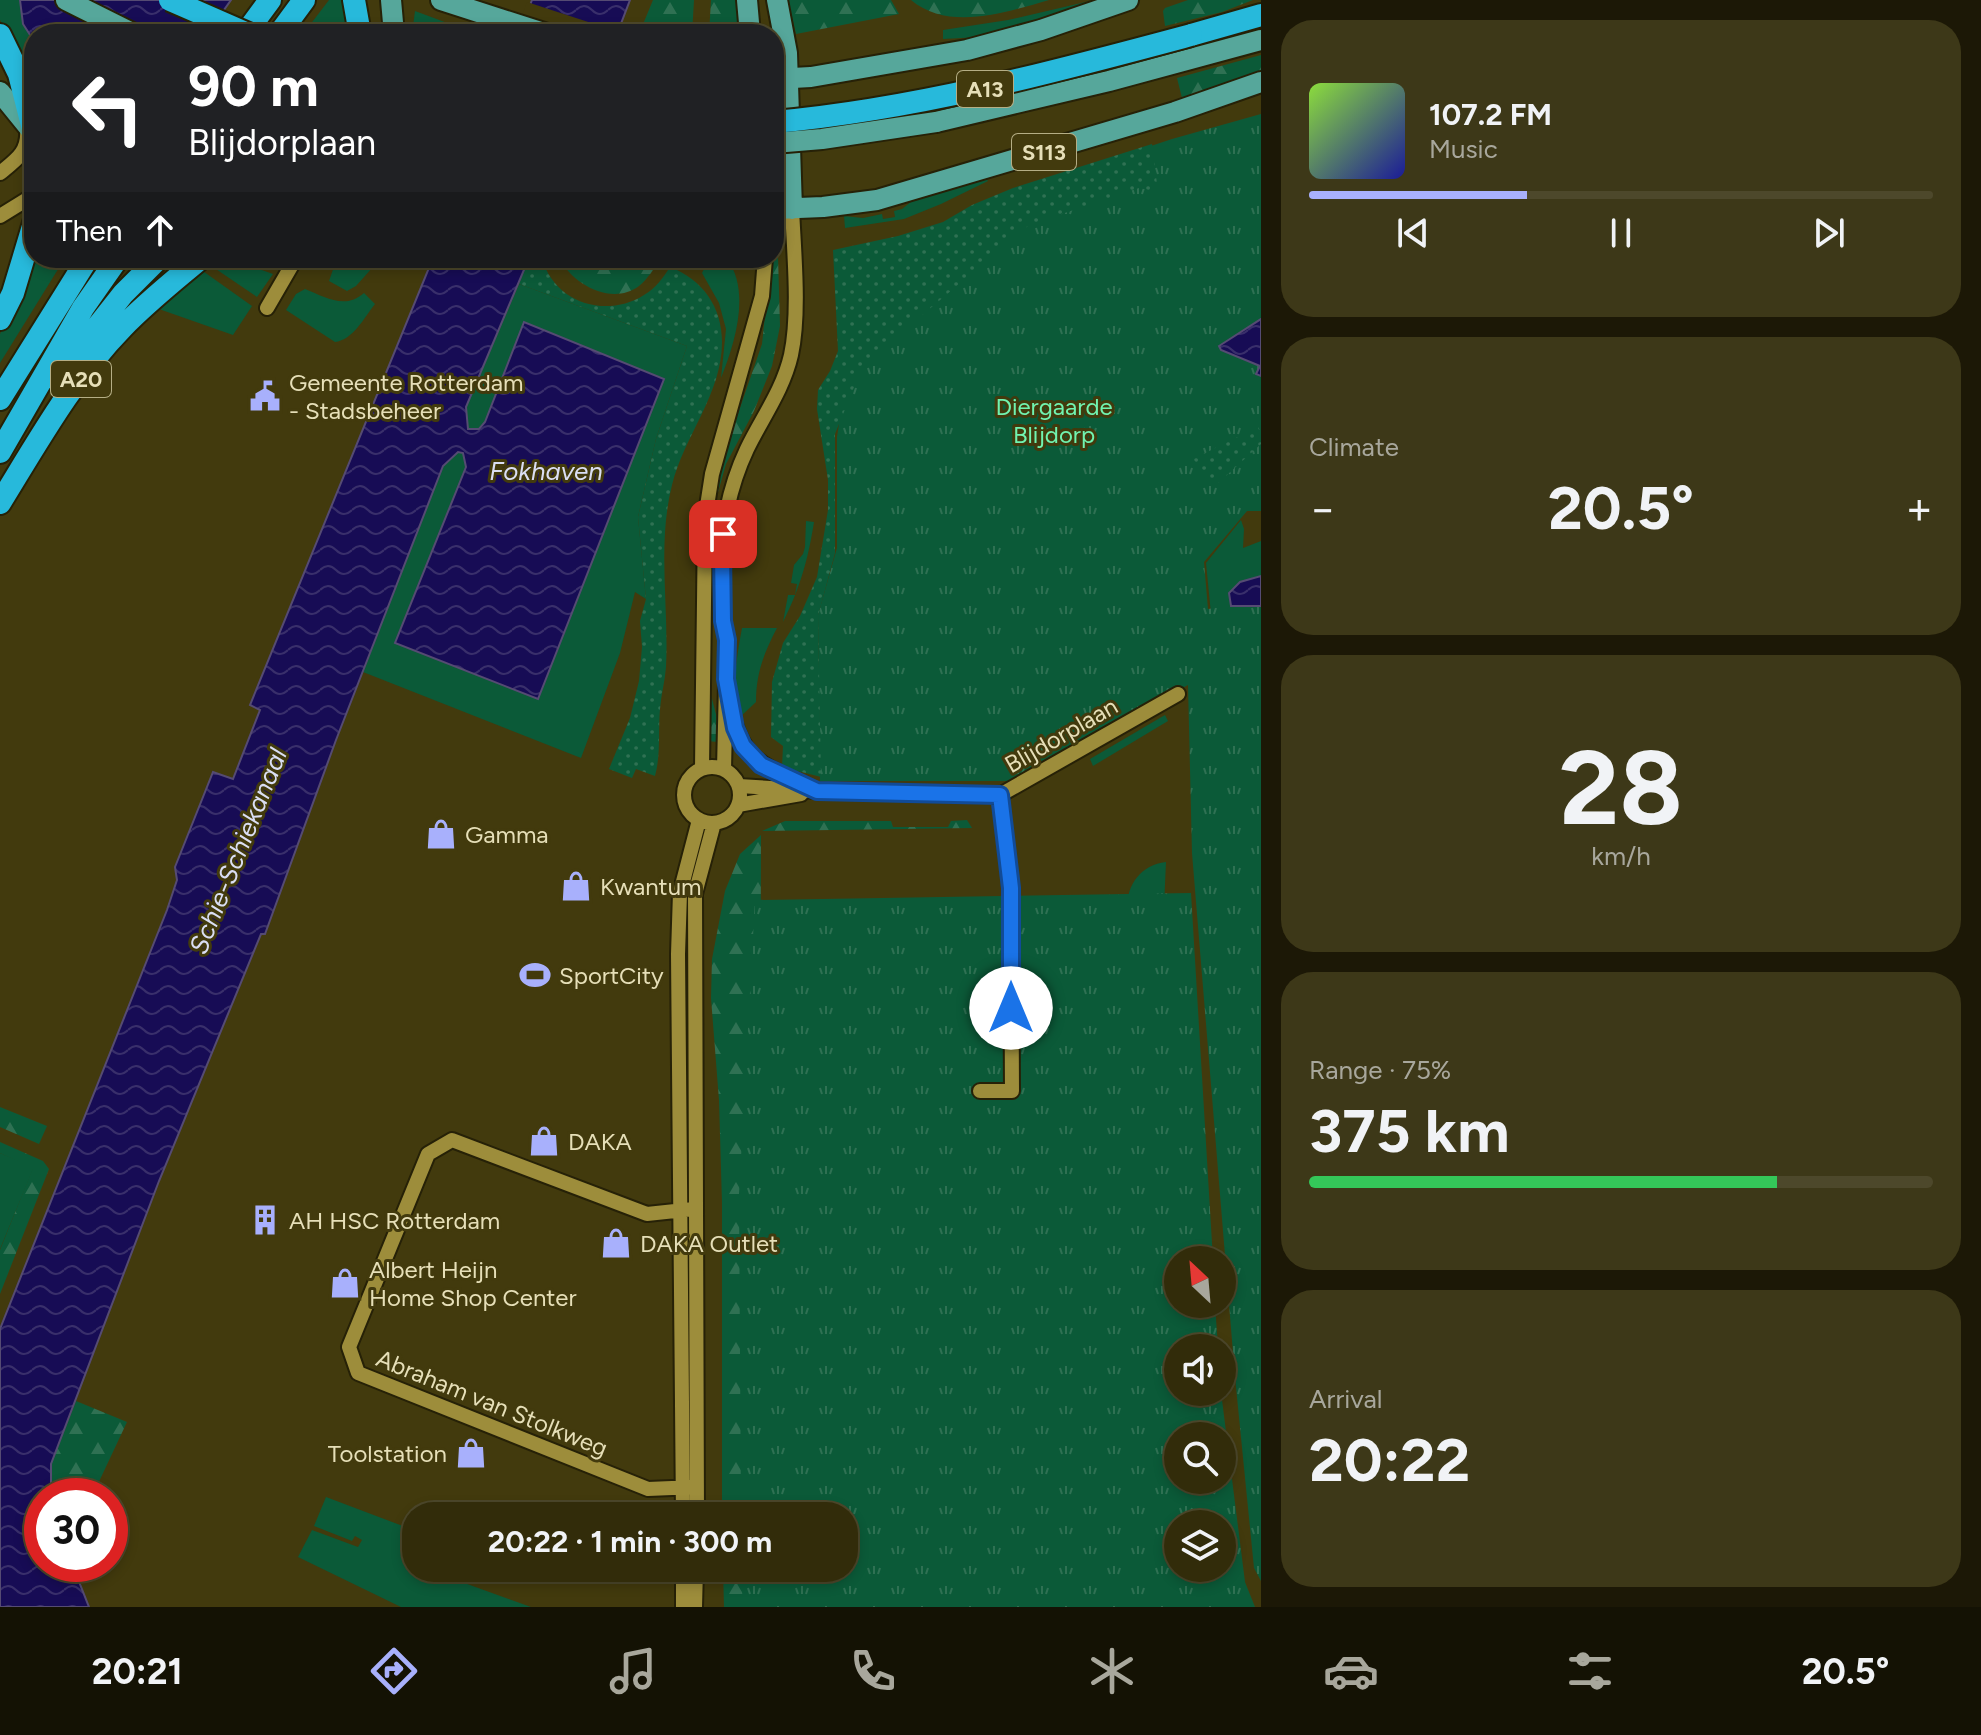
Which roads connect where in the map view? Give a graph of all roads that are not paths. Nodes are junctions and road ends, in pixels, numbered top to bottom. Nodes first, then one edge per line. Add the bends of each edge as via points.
1 (66, 0) edge
2 (170, 0) edge
3 (270, 0) edge
4 (304, 0) edge
5 (354, 0) edge
6 (391, 0) edge
7 (441, 0) edge
8 (747, 0) edge
9 (777, 0) edge
10 (1128, 0) edge
11 (1261, 15) edge
12 (114, 24) edge
13 (224, 24) edge
14 (254, 24) edge
15 (286, 24) edge
16 (358, 24) edge
17 (393, 24) edge
18 (514, 24) edge
19 (749, 24) edge
20 (778, 24) edge
21 (0, 35) edge
22 (1261, 40) edge
23 (784, 79) edge
24 (1261, 82) edge
25 (0, 92) edge
26 (24, 96) edge
27 (784, 121) edge
28 (24, 122) edge
29 (784, 142) edge
30 (24, 150) edge
31 (0, 173) edge
32 (24, 201) edge
33 (784, 209) edge
34 (0, 216) edge
35 (784, 219) edge
36 (24, 258) edge
37 (82, 268) edge
38 (111, 268) edge
39 (149, 268) edge
40 (190, 268) edge
41 (291, 268) edge
42 (764, 268) edge
43 (267, 308) dead end
44 (0, 319) edge
45 (0, 399) edge
46 (22, 415) junction
47 (0, 452) edge
48 (0, 503) edge
49 (726, 679) junction
50 (1178, 694) dead end
51 (702, 768) junction
52 (724, 769) junction
53 (739, 786) junction
54 (817, 791) junction
55 (1000, 795) junction
56 (738, 805) junction
57 (699, 820) junction
58 (714, 823) junction
59 (980, 1091) dead end
60 (688, 1210) junction
61 (689, 1488) junction
62 (686, 1502) edge
63 (693, 1502) edge
64 (683, 1582) edge
65 (696, 1582) edge
66 (683, 1607) edge
67 (695, 1607) edge

1 - 12 main road
2 - 13 highway, bridge
3 - 14 highway
4 - 15 highway
5 - 16 highway
6 - 17 main road
7 - 18 main road
8 - 19 main road
9 - 20 main road
10 - 23 main road via 967,50
11 - 27 highway, A13, bridge via 981,90
21 - 26 highway
22 - 29 main road, A13, bridge via 936,122
24 - 33 main road, S113 via 877,200
25 - 28 main road
30 - 31 street
32 - 34 street
35 - 49 street via 795,332 783,383 733,480 725,514
36 - 44 highway
37 - 45 highway, A20
38 - 46 highway, A20
39 - 46 highway, A20
40 - 48 highway, A20 via 122,327 51,421
41 - 43 street
42 - 51 street via 762,296 712,474 705,519
46 - 47 highway, A20
49 - 52 street
49 - 54 street, Blijdorplaan via 743,746 761,765
50 - 55 street, Blijdorplaan
51 - 52 street
51 - 57 street via 690,777 684,792 688,810
52 - 53 street
53 - 54 street, Blijdorplaan
53 - 56 street
54 - 55 street, Blijdorplaan
54 - 56 street, Blijdorplaan
55 - 59 street via 1011,888 1012,1091
56 - 58 street via 729,817
57 - 58 street
57 - 60 street via 680,893
58 - 60 street via 695,894
60 - 61 street
60 - 61 street, Abraham van Stolkweg via 647,1214 446,1141 428,1154 349,1347 358,1373 648,1489
61 - 62 street
61 - 63 street
64 - 66 street
65 - 67 street

